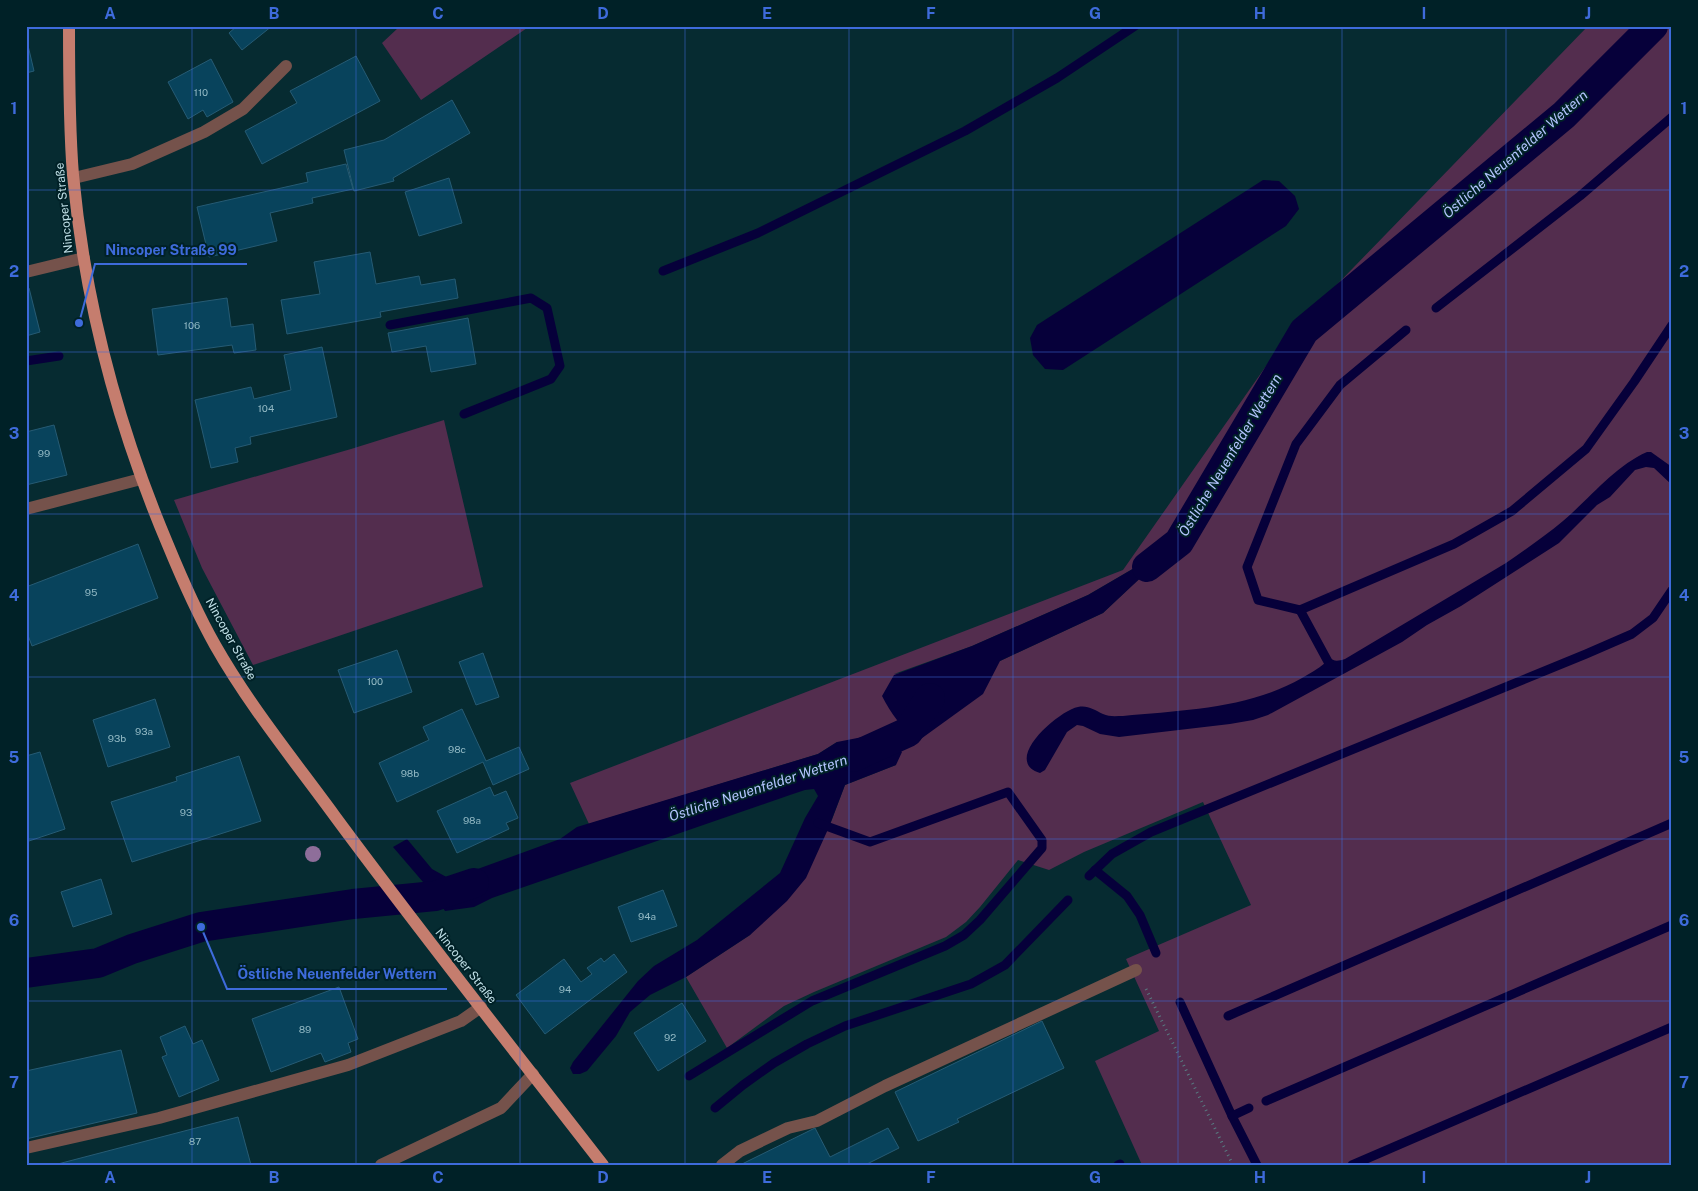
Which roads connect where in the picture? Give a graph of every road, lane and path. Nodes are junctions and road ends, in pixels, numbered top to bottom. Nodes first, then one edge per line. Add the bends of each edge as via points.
1 (69, 26) edge
2 (286, 66) dead end
3 (74, 178) junction
4 (84, 258) junction
5 (26, 272) edge
6 (141, 479) junction
7 (26, 509) edge
8 (1136, 970) joint
9 (480, 1007) junction
10 (533, 1074) junction
11 (26, 1148) edge
12 (381, 1165) edge
13 (603, 1165) edge
14 (722, 1165) edge
15 (1233, 1165) edge

1 - 3 main road, Nincoper Straße
2 - 3 lane via 243,109 204,132 132,164
3 - 4 main road, Nincoper Straße
4 - 5 lane
4 - 6 main road, Nincoper Straße via 94,316 116,403
6 - 7 lane
6 - 9 main road, Nincoper Straße via 182,577 236,680 358,848
8 - 14 lane via 885,1086 817,1121 788,1128 740,1151
8 - 15 path
9 - 10 main road, Nincoper Straße
9 - 11 lane via 461,1021 348,1065 159,1118
10 - 12 lane via 501,1108
10 - 13 main road, Nincoper Straße

